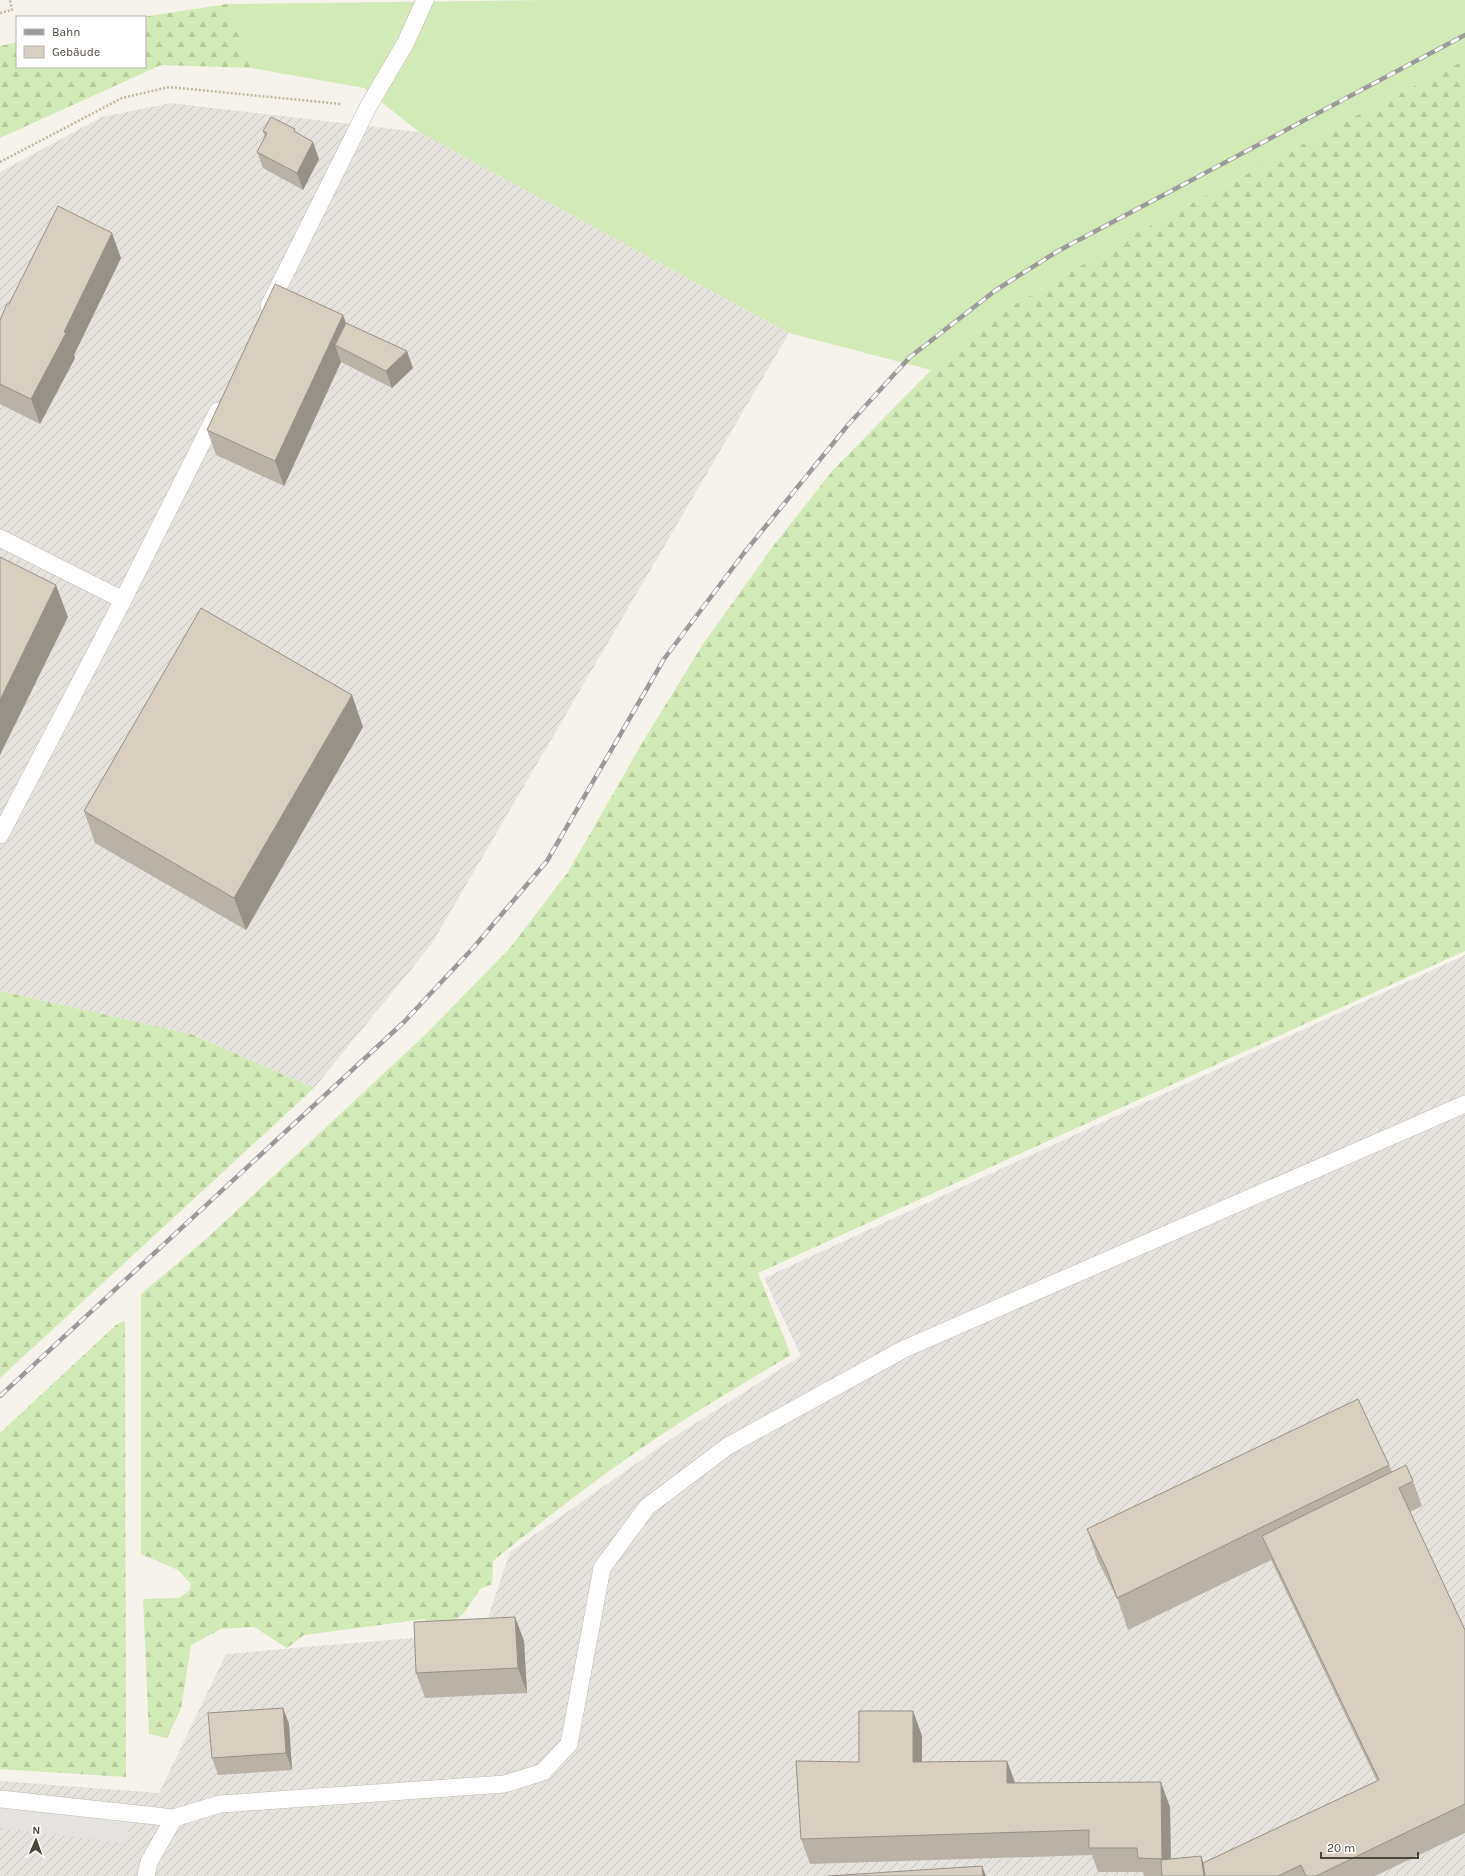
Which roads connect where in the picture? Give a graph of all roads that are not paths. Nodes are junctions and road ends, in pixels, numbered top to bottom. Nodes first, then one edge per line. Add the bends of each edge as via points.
1 (425, 0) edge
2 (262, 321) edge
3 (223, 400) edge
4 (0, 538) edge
5 (123, 600) junction
6 (0, 835) edge
7 (1465, 1104) edge
8 (0, 1799) edge
9 (174, 1818) junction
10 (146, 1876) edge

1 - 2 lane via 405,44 368,107
3 - 5 lane
4 - 5 lane
5 - 6 lane
7 - 9 lane via 904,1349 728,1446 647,1506 602,1568 569,1744 543,1772 504,1784 220,1804
8 - 9 lane
9 - 10 lane via 149,1862

